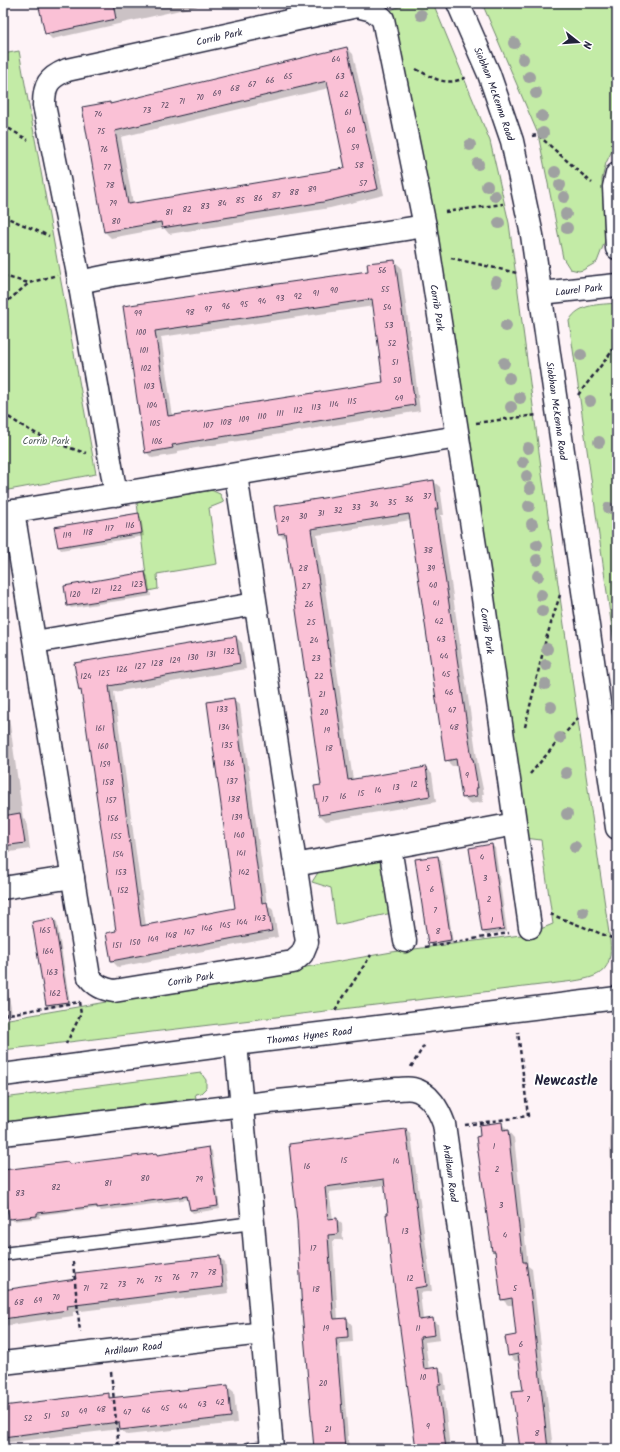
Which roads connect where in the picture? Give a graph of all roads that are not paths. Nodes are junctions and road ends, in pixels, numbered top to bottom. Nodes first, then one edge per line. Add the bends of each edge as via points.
1 (458, 3) edge
2 (617, 174) edge
3 (423, 219) junction
4 (617, 248) edge
5 (78, 276) junction
6 (617, 285) edge
7 (542, 293) junction
8 (466, 431) junction
9 (236, 474) junction
10 (116, 495) junction
11 (8, 512) edge
12 (255, 604) junction
13 (35, 642) junction
14 (515, 824) junction
15 (617, 828) edge
16 (390, 847) junction
17 (295, 865) junction
18 (73, 877) junction
19 (3, 888) edge
20 (521, 930) road end
21 (415, 944) road end
22 (617, 998) edge
23 (236, 1044) junction
24 (3, 1075) edge
25 (241, 1106) junction
26 (3, 1134) edge
27 (253, 1223) junction
28 (3, 1254) edge
29 (263, 1333) junction
30 (3, 1363) edge
31 (489, 1441) dead end
32 (272, 1448) edge
33 (249, 1449) edge

1 - 7 street, Siobhan McKenna Road via 489,74 512,141
2 - 4 street via 614,196
3 - 5 street via 113,275
3 - 5 street, Corrib Park via 383,19 373,10 357,6 66,70 54,76 47,83 44,105
3 - 8 street, Corrib Park
5 - 10 street, Corrib Park
6 - 7 street, Laurel Park
7 - 15 street, Siobhan McKenna Road
8 - 9 street, Corrib Park
8 - 14 street, Corrib Park
9 - 10 street, Corrib Park
9 - 12 street, Corrib Park
10 - 11 street, Corrib Park
11 - 13 street, Corrib Park
12 - 13 street
12 - 17 street, Corrib Park
13 - 18 street, Corrib Park
14 - 16 street
14 - 20 street, Corrib Park via 527,906
16 - 17 street
16 - 21 street
17 - 18 street, Corrib Park via 307,942 300,958 293,962 114,990 100,987 89,977
18 - 19 street
22 - 23 street, Thomas Hynes Road
23 - 24 street, Thomas Hynes Road
23 - 25 street
25 - 26 street, Ardilaun Road
25 - 27 street
25 - 31 street, Ardilaun Road via 414,1089 435,1104 444,1124
27 - 28 lane
27 - 29 street
29 - 30 street, Ardilaun Road
29 - 32 street
32 - 33 lane

